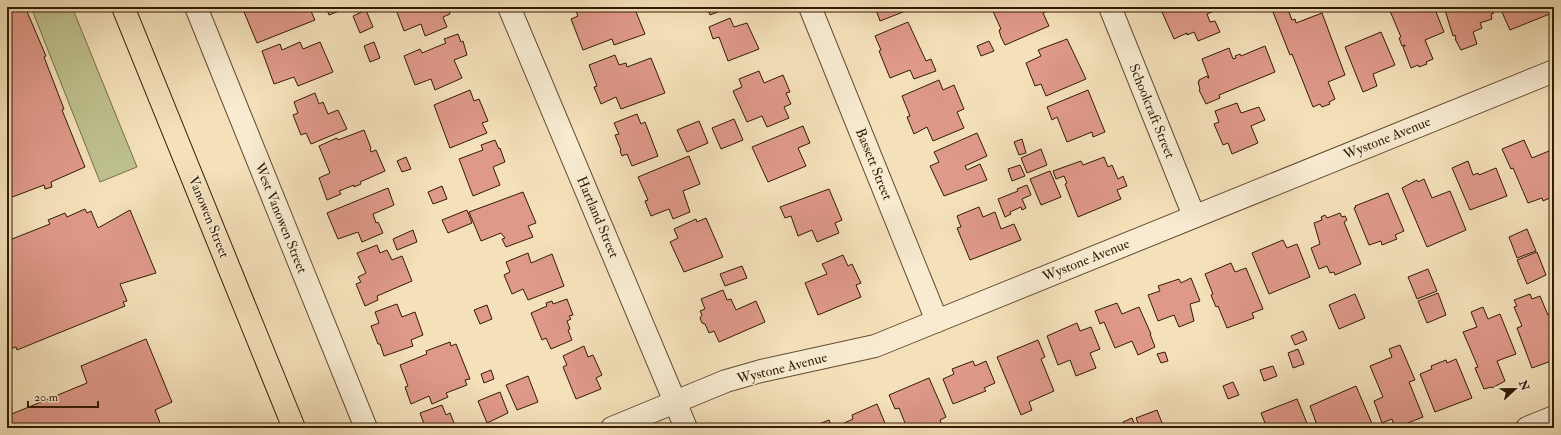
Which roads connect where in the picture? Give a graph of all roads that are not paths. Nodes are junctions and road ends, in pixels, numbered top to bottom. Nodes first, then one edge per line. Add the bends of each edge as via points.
1 (123, 7) edge
2 (196, 7) edge
3 (509, 7) edge
4 (810, 7) edge
5 (1110, 7) edge
6 (1554, 71) edge
7 (1194, 216) junction
8 (937, 321) junction
9 (676, 402) junction
10 (1554, 417) edge
11 (294, 428) edge
12 (366, 428) edge
13 (612, 428) edge
14 (686, 428) edge
15 (1527, 428) edge

1 - 11 main road, Vanowen Street
2 - 12 street, West Vanowen Street
3 - 9 street, Hartland Street
4 - 8 street, Bassett Street
5 - 7 street, Schoolcraft Street
6 - 7 street, Wystone Avenue
7 - 8 street, Wystone Avenue
8 - 9 street, Wystone Avenue via 875,346 733,379
9 - 13 street, Wystone Avenue
9 - 14 street, Hartland Street
10 - 15 street

